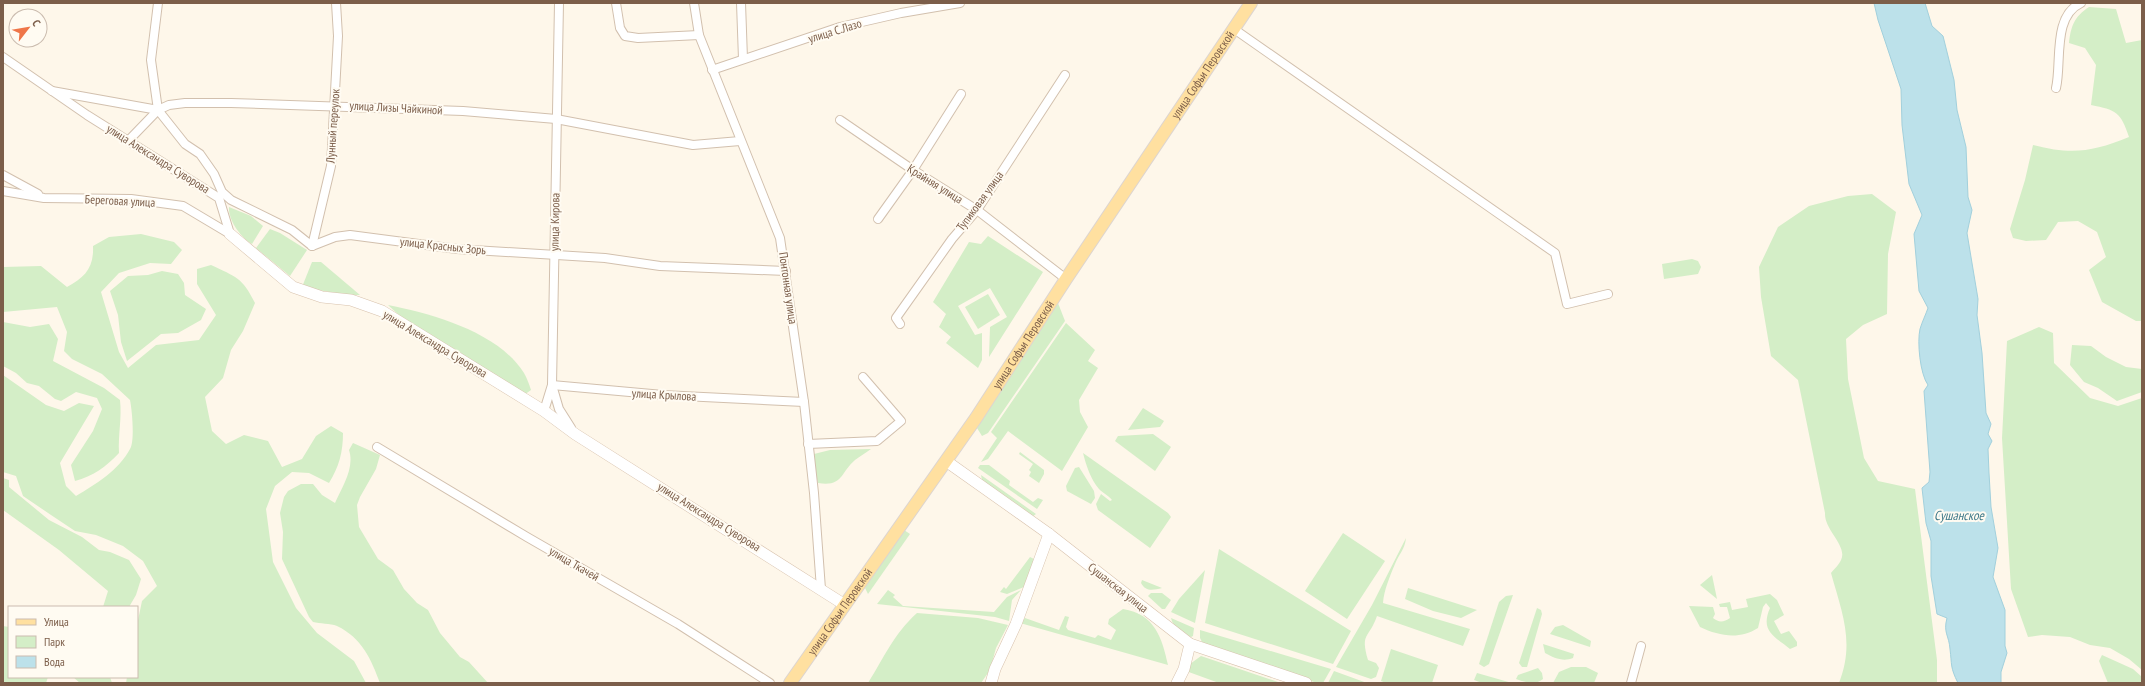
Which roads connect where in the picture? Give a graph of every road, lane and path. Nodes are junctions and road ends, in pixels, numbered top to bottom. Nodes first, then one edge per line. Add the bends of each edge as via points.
1 (158, 3) edge
2 (336, 3) edge
3 (559, 3) edge
4 (616, 3) edge
5 (694, 3) edge
6 (741, 3) edge
7 (960, 3) edge
8 (1251, 3) edge
9 (2081, 3) edge
10 (1234, 29) junction
11 (699, 35) junction
12 (3, 57) edge
13 (743, 59) junction
14 (712, 70) junction
15 (1065, 75) dead end
16 (2056, 88) dead end
17 (52, 91) junction
18 (961, 94) dead end
19 (335, 106) junction
20 (158, 110) junction
21 (556, 120) junction
22 (840, 120) dead end
23 (128, 141) junction
24 (740, 141) junction
25 (913, 170) junction
26 (3, 175) edge
27 (3, 191) edge
28 (44, 198) junction
29 (977, 210) junction
30 (878, 219) dead end
31 (230, 234) junction
32 (312, 246) junction
33 (554, 256) junction
34 (786, 271) junction
35 (1066, 279) junction
36 (1608, 294) dead end
37 (900, 324) dead end
38 (863, 377) dead end
39 (552, 385) junction
40 (804, 402) junction
41 (544, 410) junction
42 (575, 434) junction
43 (808, 444) junction
44 (377, 447) dead end
45 (946, 461) junction
46 (1049, 534) junction
47 (821, 588) junction
48 (845, 605) junction
49 (1190, 644) junction
50 (1641, 646) dead end
51 (770, 683) edge
52 (790, 683) edge
53 (991, 683) edge
54 (1177, 683) edge
55 (1306, 683) edge
56 (1631, 683) edge

1 - 20 street via 151,60
2 - 19 street, Лунный переулок via 338,36
3 - 21 street, улица Кирова
4 - 11 street via 620,28 625,36 638,38
5 - 11 street, Понтонная улица
6 - 13 street
7 - 13 street, улица С.Лазо via 840,27
8 - 10 main road, улица Софьи Перовской
9 - 16 street via 2074,6 2062,27
10 - 35 main road, улица Софьи Перовской
10 - 36 street via 1556,253 1567,304
11 - 14 street, Понтонная улица
12 - 17 street, улица Александра Суворова
13 - 14 street, улица С.Лазо
14 - 24 street, Понтонная улица
15 - 29 street, Тупиковая улица
17 - 20 street, улица Лизы Чайкиной
17 - 23 street, улица Александра Суворова
18 - 25 street
19 - 20 street, улица Лизы Чайкиной via 185,103 169,105
19 - 21 street, улица Лизы Чайкиной via 463,112
19 - 32 street, Лунный переулок via 331,166
20 - 23 street
20 - 32 street via 185,144 200,154 214,174 222,192 231,200 292,230
21 - 24 street, улица Лизы Чайкиной via 694,145
21 - 33 street, улица Кирова
22 - 25 street, Крайняя улица
23 - 31 street, улица Александра Суворова via 219,198
24 - 34 street, Понтонная улица via 780,238
25 - 29 street, Крайняя улица
25 - 30 street
26 - 28 street
27 - 28 street, Береговая улица
28 - 31 street, Береговая улица via 131,199 183,206
29 - 35 street, Крайняя улица
29 - 37 street, Тупиковая улица via 952,239 896,318
31 - 41 street, улица Александра Суворова via 293,287 322,297 351,300 382,311
32 - 33 street, улица Красных Зорь via 335,237 350,235 457,249
33 - 34 street, улица Красных Зорь via 606,258 660,266
33 - 39 street, улица Кирова
34 - 40 street, Понтонная улица
35 - 45 main road, улица Софьи Перовской
38 - 43 street via 901,421 877,441
39 - 40 street, улица Крылова via 663,395
39 - 41 street
39 - 42 street, улица Кирова via 559,409
40 - 43 street, Понтонная улица
41 - 42 street, улица Александра Суворова
42 - 47 street, улица Александра Суворова
43 - 47 street, Понтонная улица
44 - 51 street, улица Ткачей via 678,624
45 - 46 street, Сушанская улица
45 - 48 main road, улица Софьи Перовской
46 - 49 street, Сушанская улица
46 - 53 street
47 - 48 street, улица Александра Суворова
48 - 52 main road, улица Софьи Перовской
49 - 54 street via 1184,669
49 - 55 street, Сушанская улица
50 - 56 street

